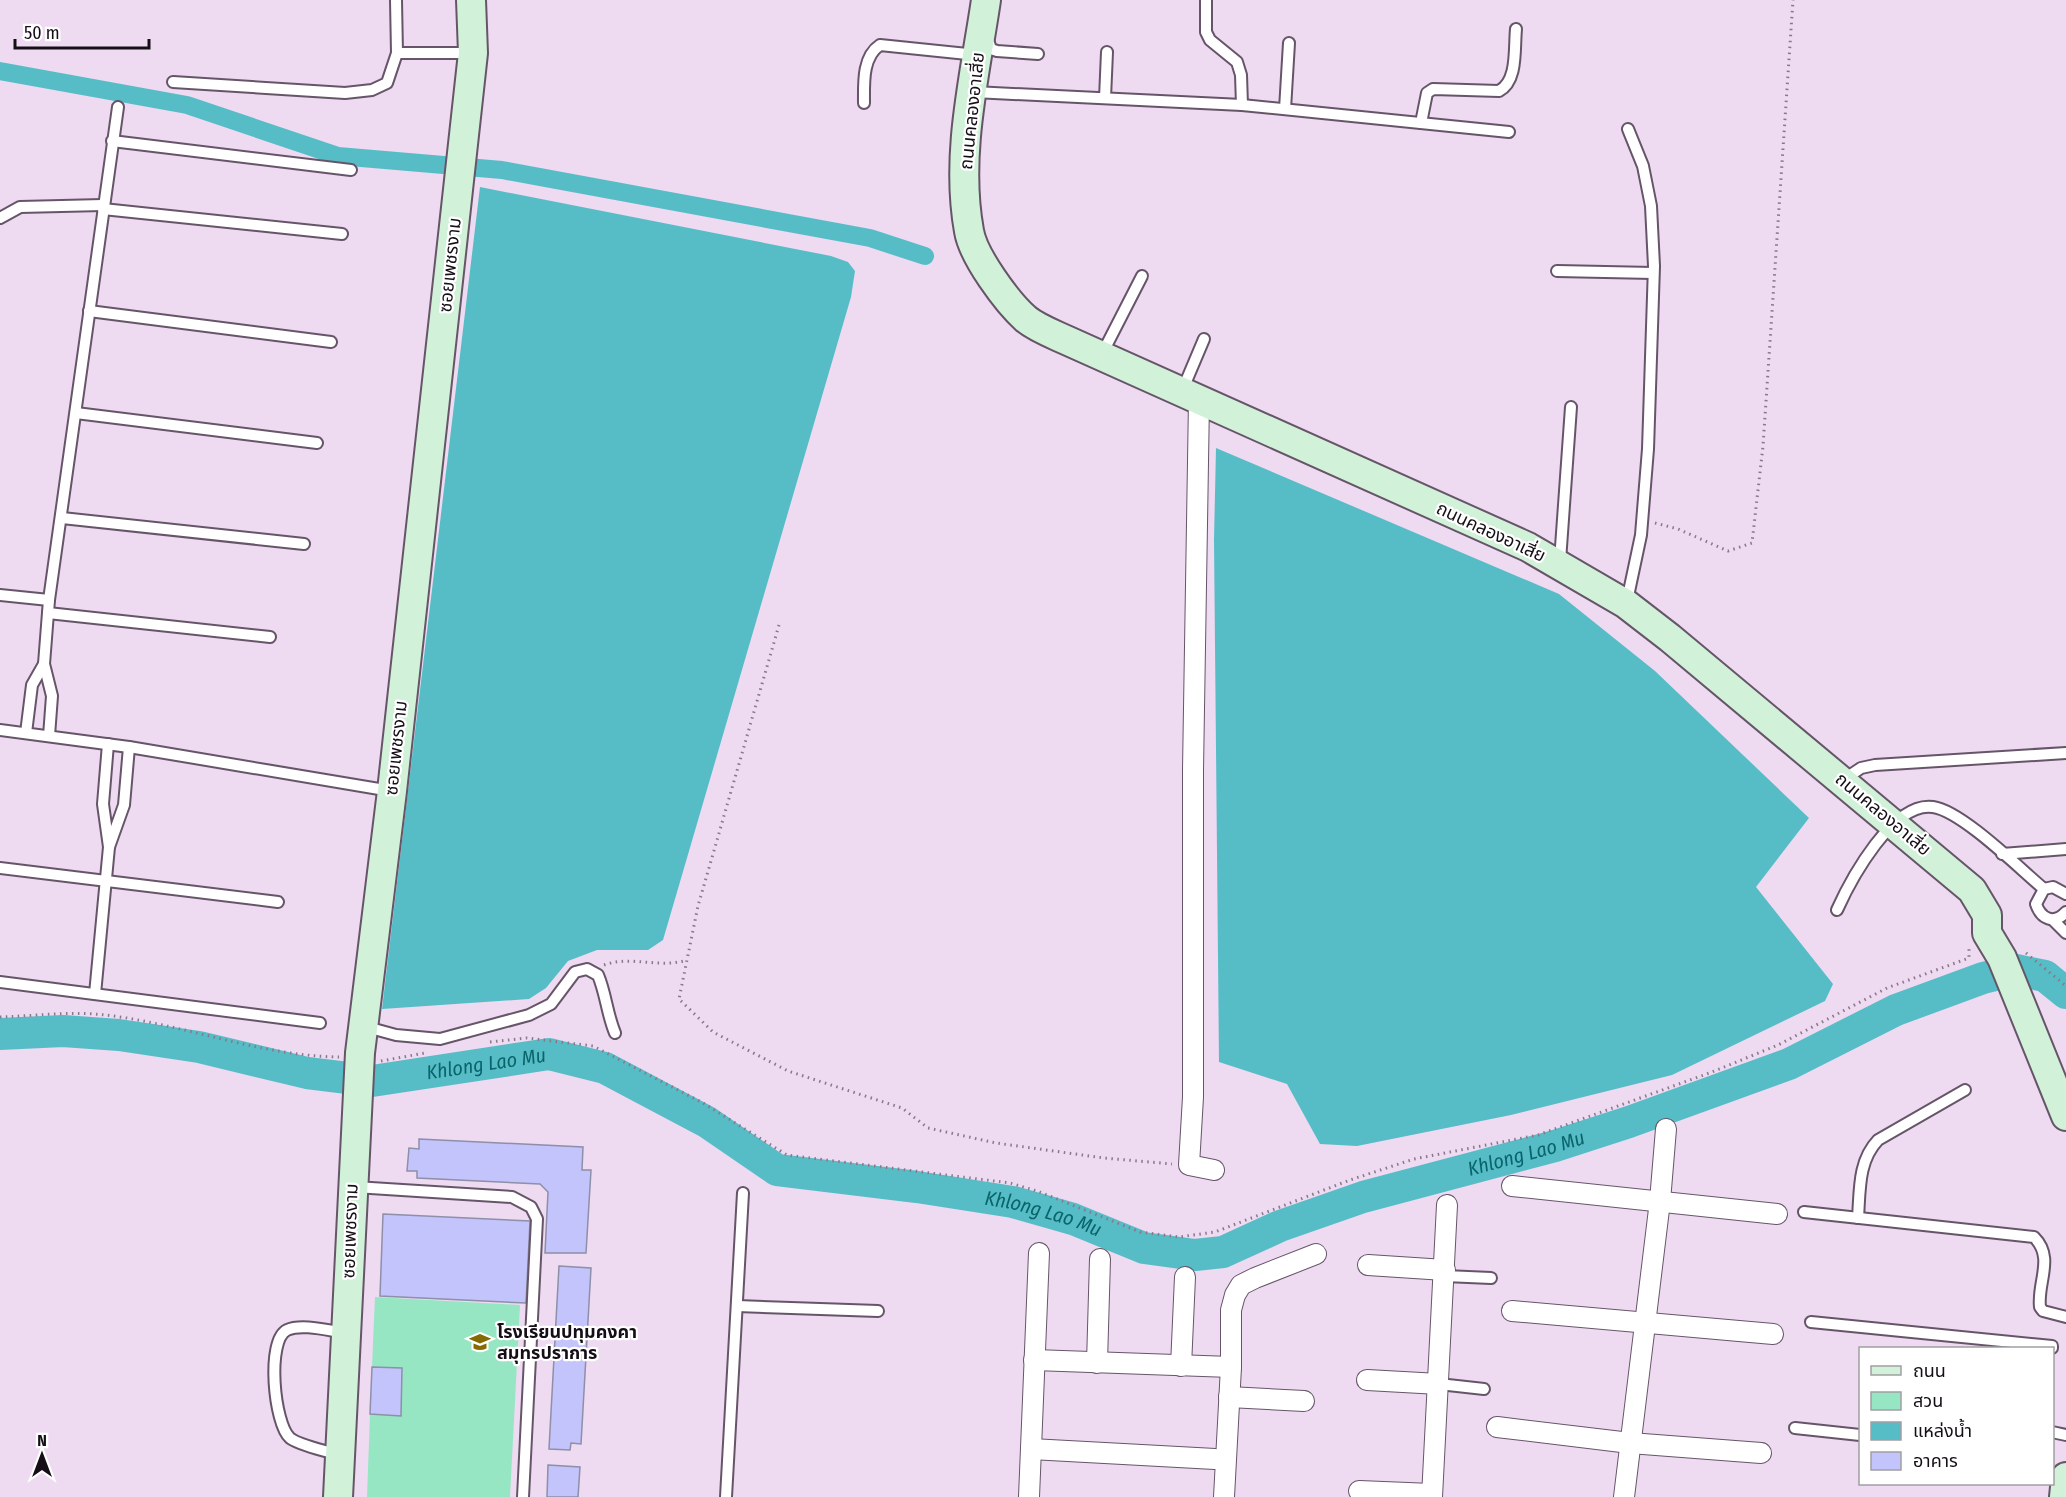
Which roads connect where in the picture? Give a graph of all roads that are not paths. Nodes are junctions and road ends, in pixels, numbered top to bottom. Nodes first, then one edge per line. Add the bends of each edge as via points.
1 (396, 0) edge
2 (471, 0) edge
3 (1206, 0) edge
4 (984, 13) edge
5 (1516, 29) dead end
6 (1289, 43) dead end
7 (1107, 52) dead end
8 (397, 53) junction
9 (473, 53) junction
10 (1038, 54) dead end
11 (978, 56) junction
12 (173, 82) dead end
13 (972, 92) junction
14 (1105, 98) junction
15 (864, 103) dead end
16 (1242, 105) junction
17 (118, 107) dead end
18 (1284, 109) junction
19 (1421, 123) junction
20 (1628, 129) dead end
21 (1509, 132) dead end
22 (112, 141) junction
23 (351, 170) dead end
24 (103, 207) junction
25 (0, 218) edge
26 (342, 234) dead end
27 (1557, 271) dead end
28 (1653, 273) junction
29 (1142, 276) dead end
30 (89, 311) junction
31 (1204, 339) dead end
32 (331, 342) dead end
33 (1101, 356) junction
34 (1190, 396) junction
35 (1571, 407) dead end
36 (76, 413) junction
37 (317, 442) dead end
38 (62, 518) junction
39 (304, 544) dead end
40 (1559, 564) junction
41 (0, 595) edge
42 (49, 600) junction
43 (1626, 604) junction
44 (48, 613) junction
45 (270, 637) dead end
46 (44, 664) junction
47 (0, 730) edge
48 (26, 733) junction
49 (49, 736) junction
50 (108, 744) junction
51 (129, 747) junction
52 (2066, 753) edge
53 (1843, 780) junction
54 (392, 791) junction
55 (1893, 822) junction
56 (109, 847) junction
57 (2066, 849) edge
58 (2002, 854) junction
59 (0, 868) edge
60 (106, 881) junction
61 (2044, 890) junction
62 (2066, 894) edge
63 (278, 902) dead end
64 (1837, 910) dead end
65 (2066, 912) edge
66 (2053, 920) junction
67 (2066, 933) edge
68 (0, 982) edge
69 (95, 994) junction
70 (320, 1023) dead end
71 (615, 1033) dead end
72 (361, 1049) junction
73 (1965, 1090) dead end
74 (2066, 1116) edge
75 (1666, 1129) dead end
76 (1214, 1170) dead end
77 (1512, 1186) dead end
78 (352, 1187) junction
79 (743, 1193) dead end
80 (1660, 1201) junction
81 (1447, 1205) dead end
82 (1804, 1212) dead end
83 (1777, 1214) dead end
84 (1858, 1218) junction
85 (1039, 1253) dead end
86 (1316, 1254) dead end
87 (1100, 1258) dead end
88 (1368, 1265) dead end
89 (1445, 1273) junction
90 (1185, 1277) dead end
91 (1491, 1278) dead end
92 (737, 1306) junction
93 (878, 1311) dead end
94 (1512, 1311) dead end
95 (2066, 1317) edge
96 (1644, 1321) junction
97 (1811, 1322) dead end
98 (347, 1333) junction
99 (1773, 1334) dead end
100 (2052, 1347) edge
101 (1034, 1360) junction
102 (1097, 1363) junction
103 (1181, 1365) junction
104 (1231, 1367) junction
105 (1367, 1380) dead end
106 (1439, 1384) junction
107 (1484, 1389) dead end
108 (1229, 1397) junction
109 (1304, 1401) dead end
110 (1497, 1427) dead end
111 (1795, 1428) dead end
112 (1859, 1435) edge
113 (1630, 1443) junction
114 (1031, 1449) junction
115 (1761, 1453) dead end
116 (340, 1455) junction
117 (1215, 1459) dead end
118 (2066, 1477) edge
119 (1359, 1491) dead end
120 (1432, 1495) edge
121 (338, 1497) edge
122 (524, 1497) edge
123 (726, 1497) edge
124 (1029, 1497) edge
125 (1224, 1497) edge
126 (1624, 1497) edge
127 (2064, 1497) edge

1 - 8 lane
2 - 9 street, ซอยเพชรงาม
3 - 16 lane via 1206,32 1237,62
4 - 10 lane via 991,49
4 - 11 street, ถนนคลองอาเสี่ย
5 - 19 lane via 1508,87 1499,91 1433,89 1427,93
6 - 18 lane
7 - 14 lane
8 - 9 lane
8 - 12 lane via 387,83 372,90 345,93
9 - 54 street, ซอยเพชรงาม
11 - 13 street, ถนนคลองอาเสี่ย
11 - 15 lane via 880,45 865,68
13 - 14 lane
13 - 33 street, ถนนคลองอาเสี่ย via 965,184 969,234 977,251 1027,319
14 - 16 lane
16 - 18 lane
17 - 22 lane
18 - 19 lane
19 - 21 lane
20 - 28 lane via 1643,166 1650,206
22 - 23 lane
22 - 24 lane
24 - 25 lane via 20,207
24 - 26 lane
24 - 30 lane
27 - 28 lane
28 - 43 lane via 1648,449 1642,519
29 - 33 lane
30 - 32 lane
30 - 36 lane
31 - 34 lane
33 - 34 street, ถนนคลองอาเสี่ย
34 - 40 street, ถนนคลองอาเสี่ย
34 - 76 street via 1193,1097 1189,1165
35 - 40 lane
36 - 37 lane
36 - 38 lane
38 - 39 lane
38 - 42 lane
40 - 43 street, ถนนคลองอาเสี่ย
41 - 42 lane
42 - 44 lane
43 - 53 street, ถนนคลองอาเสี่ย
44 - 45 lane
44 - 46 lane
46 - 48 lane via 32,685
46 - 49 lane via 52,696
47 - 48 lane
48 - 49 lane
49 - 50 lane
50 - 51 lane
50 - 56 lane via 103,804
51 - 54 lane
51 - 56 lane via 124,805
52 - 53 lane via 1875,765 1861,768
53 - 55 street, ถนนคลองอาเสี่ย
54 - 72 street, ซอยเพชรงาม
55 - 58 lane via 1920,808 1941,809 1958,817
55 - 64 lane
55 - 74 street, ถนนคลองอาเสี่ย via 1972,890 1987,915 1987,933 2012,954 2013,986
56 - 60 lane
57 - 58 lane
58 - 61 lane
59 - 60 lane
60 - 63 lane
60 - 69 lane
61 - 62 lane via 2052,887
61 - 66 lane via 2038,896 2039,912
65 - 66 lane
66 - 67 lane
68 - 69 lane
69 - 70 lane
71 - 72 lane via 608,999 598,975 589,970 575,972 551,1004 529,1015 440,1039 396,1035
72 - 78 street, ซอยเพชรงาม
73 - 84 lane via 1878,1140 1867,1152
75 - 80 street
77 - 80 street
78 - 98 street, ซอยเพชรงาม
78 - 122 lane via 512,1197 522,1201 537,1218
79 - 92 lane
80 - 83 street
80 - 96 street
81 - 89 street
82 - 84 lane
84 - 95 lane via 2034,1237 2046,1257 2040,1307
85 - 101 street
86 - 104 street via 1241,1285 1231,1310
87 - 102 street
88 - 89 street
89 - 91 lane
89 - 106 street
90 - 103 street
92 - 93 lane
92 - 123 lane
94 - 96 street
96 - 99 street
96 - 113 street
97 - 100 lane
98 - 116 street, ซอยเพชรงาม
98 - 116 lane via 287,1330 278,1337 274,1350 277,1408 282,1427 291,1439
101 - 102 street
101 - 114 street
102 - 103 street
103 - 104 street
104 - 108 street
105 - 106 street
106 - 107 lane
106 - 120 street
108 - 109 street
108 - 125 street
110 - 113 street
111 - 112 lane
113 - 115 street
113 - 126 street
114 - 117 street
114 - 124 street
116 - 121 street, ซอยเพชรงาม
118 - 127 street
119 - 120 street

